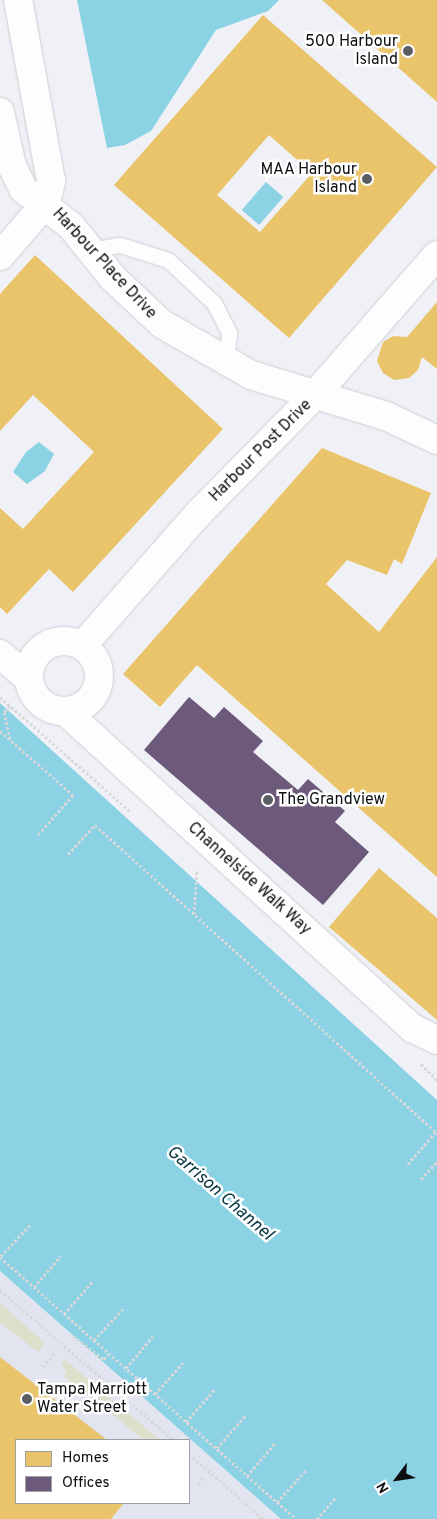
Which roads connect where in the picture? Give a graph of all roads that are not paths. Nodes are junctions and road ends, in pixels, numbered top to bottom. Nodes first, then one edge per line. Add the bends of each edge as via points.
1 (18, 0) edge
2 (0, 112) edge
3 (46, 203) junction
4 (91, 250) junction
5 (437, 255) edge
6 (0, 256) edge
7 (226, 362) junction
8 (314, 396) junction
9 (437, 440) edge
10 (83, 645) junction
11 (0, 654) edge
12 (29, 679) junction
13 (66, 712) junction
14 (437, 1040) edge

1 - 3 street, Harbour Place Drive via 51,181
2 - 3 street, Harbour Place Drive via 12,166 23,190
3 - 4 street, Harbour Place Drive
3 - 6 street
4 - 7 street, Harbour Place Drive via 162,324
4 - 7 lane via 120,245 168,260 214,303 229,332
5 - 8 street, Harbour Post Drive
7 - 8 street, Harbour Place Drive
8 - 9 street, Harbour Place Drive via 386,416
8 - 10 street, Harbour Post Drive via 200,512
10 - 12 street via 68,640 46,646 31,663
10 - 13 street via 97,660 100,677 97,692 80,709
11 - 12 street
12 - 13 street via 40,703
13 - 14 street, Channelside Walk Way via 412,1028

